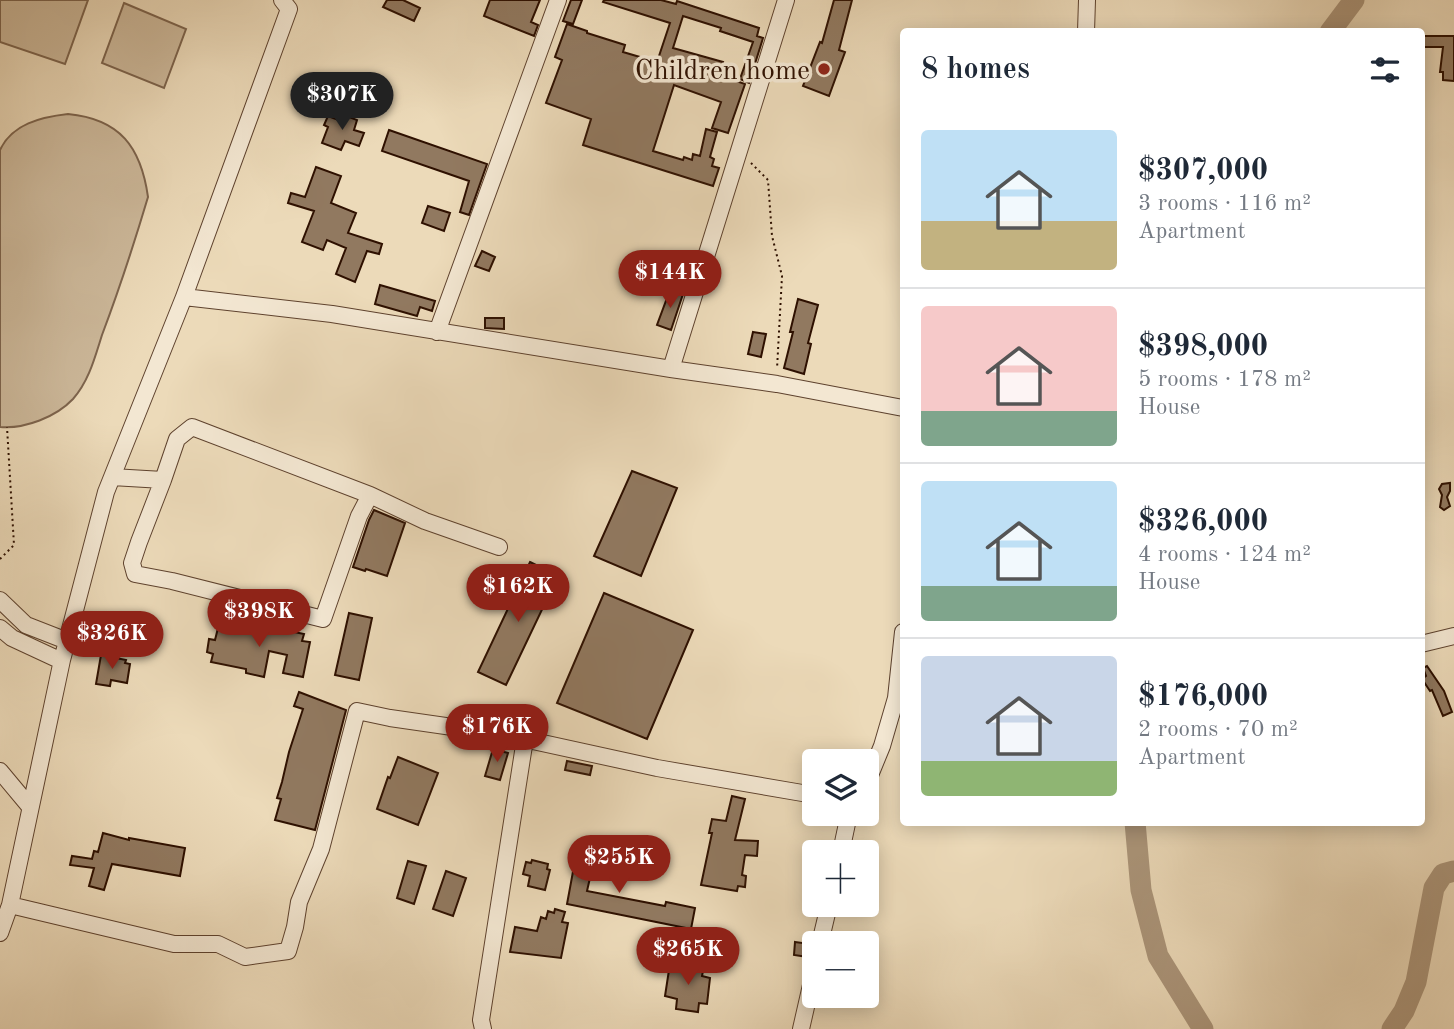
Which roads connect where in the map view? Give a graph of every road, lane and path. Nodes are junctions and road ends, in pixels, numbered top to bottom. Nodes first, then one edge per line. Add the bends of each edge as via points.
1 (558, 0) edge
2 (786, 0) edge
3 (1087, 0) edge
4 (288, 3) edge
5 (1086, 28) edge
6 (736, 162) junction
7 (184, 297) junction
8 (437, 332) junction
9 (671, 369) junction
10 (776, 383) junction
11 (900, 407) edge
12 (7, 427) dead end
13 (112, 477) junction
14 (163, 480) junction
15 (370, 495) junction
16 (499, 547) dead end
17 (0, 559) edge
18 (0, 600) edge
19 (0, 628) edge
20 (22, 633) junction
21 (1454, 636) edge
22 (67, 641) junction
23 (1425, 643) edge
24 (62, 660) junction
25 (900, 660) edge
26 (525, 739) junction
27 (879, 753) edge
28 (0, 771) edge
29 (802, 793) edge
30 (30, 807) junction
31 (10, 905) junction
32 (0, 933) edge
33 (806, 1008) edge
34 (482, 1029) edge
35 (801, 1029) edge

1 - 8 street
2 - 6 street
3 - 5 street
4 - 7 street
6 - 9 street
6 - 10 path via 752,163 768,180 772,236 782,276
7 - 8 street
7 - 13 street
8 - 9 street
9 - 10 street
10 - 11 street
12 - 17 path via 13,545
13 - 14 street
13 - 22 street
14 - 15 street via 177,439 192,427
14 - 15 street via 132,563 135,575 323,619
15 - 16 street via 425,521
18 - 20 street
19 - 20 street
20 - 22 street
20 - 24 street
21 - 23 street
22 - 24 street
24 - 30 street
25 - 27 street via 896,698
26 - 29 street
26 - 31 street via 356,711 321,849 299,902 288,951 245,957 218,944 174,944
26 - 34 street
28 - 30 street
30 - 31 street
31 - 32 street
33 - 35 street

